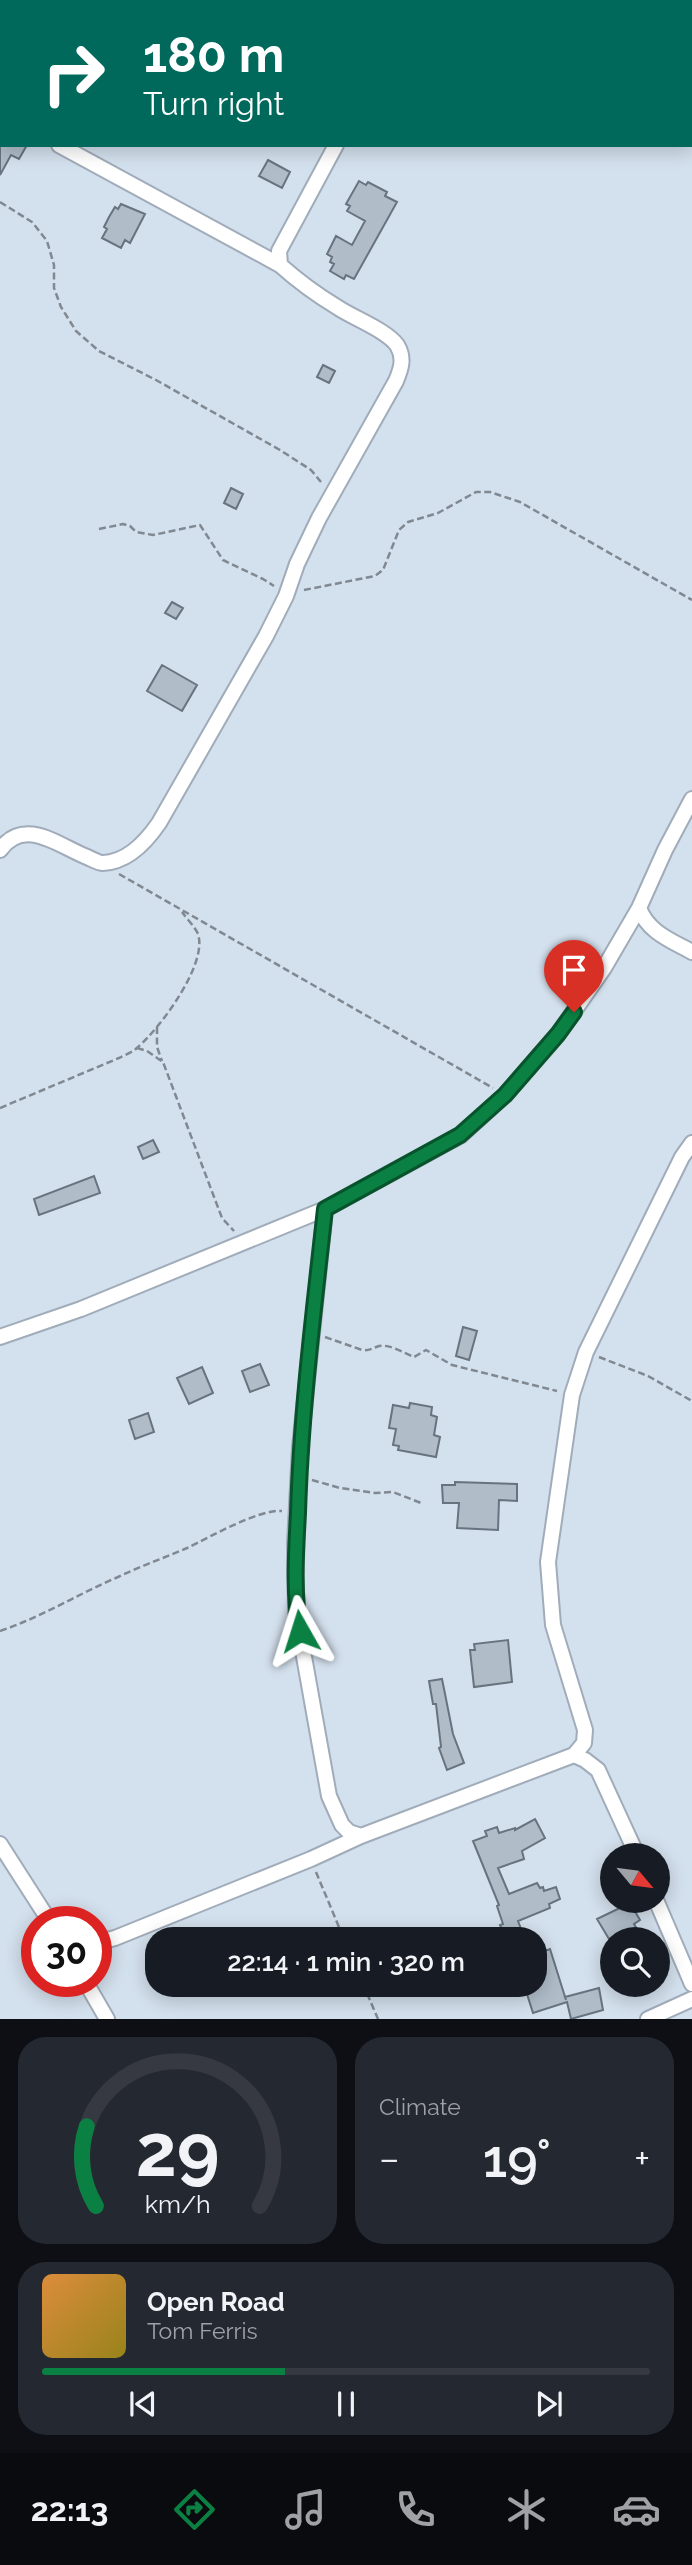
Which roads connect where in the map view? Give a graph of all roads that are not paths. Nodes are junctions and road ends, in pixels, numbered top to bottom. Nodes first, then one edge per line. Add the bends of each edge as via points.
1 (63, 147) edge
2 (335, 147) edge
3 (280, 265) junction
4 (692, 799) edge
5 (0, 850) edge
6 (639, 908) junction
7 (692, 952) edge
8 (692, 1143) edge
9 (325, 1209) junction
10 (0, 1337) edge
11 (574, 1755) junction
12 (342, 1825) junction
13 (361, 1836) junction
14 (631, 1843) edge
15 (0, 1844) edge
16 (330, 1851) junction
17 (40, 1906) edge
18 (662, 1913) edge
19 (112, 1939) edge
20 (692, 1984) edge
21 (94, 1997) edge
22 (691, 1997) edge
23 (107, 2019) edge
24 (648, 2019) edge

1 - 3 street
2 - 3 street via 279,251
3 - 5 street via 395,343 402,366 396,381 331,497 266,636 144,844 126,856 102,863 47,836 26,833 14,836
4 - 6 street
6 - 7 street via 644,922 656,933
6 - 9 street via 558,1034 505,1095 460,1135
8 - 11 street via 586,1352 572,1395 548,1562 553,1625 585,1730
9 - 10 street
9 - 12 street via 300,1447 296,1612 329,1796
11 - 13 street
11 - 14 street via 598,1770
12 - 13 street
12 - 16 street
13 - 16 street
15 - 17 street
16 - 19 street
18 - 20 street
21 - 23 street
22 - 24 street

